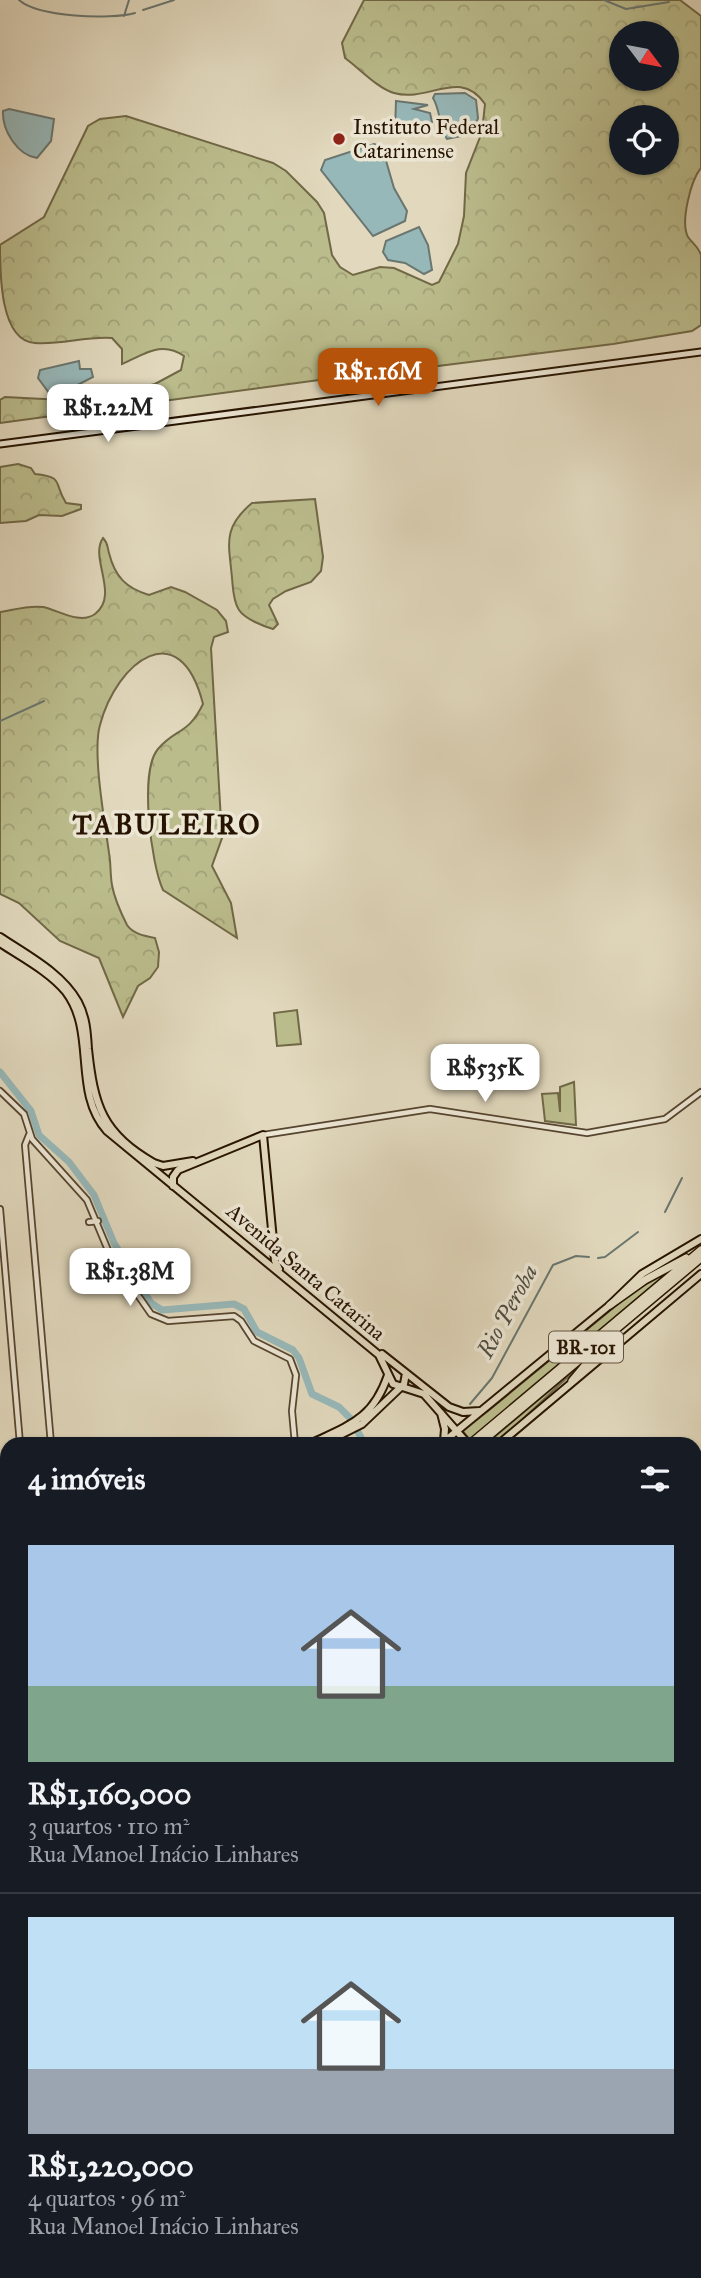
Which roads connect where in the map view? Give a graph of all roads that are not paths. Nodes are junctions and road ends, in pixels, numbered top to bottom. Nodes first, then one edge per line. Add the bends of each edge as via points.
1 (701, 352) edge
2 (0, 444) edge
3 (0, 937) edge
4 (0, 943) edge
5 (0, 1091) edge
6 (701, 1092) edge
7 (29, 1134) junction
8 (263, 1135) junction
9 (202, 1160) junction
10 (173, 1186) junction
11 (0, 1209) edge
12 (97, 1221) junction
13 (89, 1222) dead end
14 (701, 1239) edge
15 (701, 1254) edge
16 (701, 1274) edge
17 (610, 1305) junction
18 (615, 1329) junction
19 (405, 1371) junction
20 (388, 1373) junction
21 (572, 1381) junction
22 (402, 1387) junction
23 (440, 1410) junction
24 (480, 1411) junction
25 (457, 1430) junction
26 (19, 1437) edge
27 (50, 1437) edge
28 (294, 1437) edge
29 (324, 1437) edge
30 (336, 1437) edge
31 (443, 1437) edge
32 (449, 1437) edge
33 (465, 1437) edge
34 (479, 1437) edge
35 (480, 1437) edge
36 (507, 1437) edge

1 - 2 main road
3 - 9 main road via 71,991 85,1017 99,1112 118,1134 145,1158 163,1166
4 - 10 main road, Avenida Santa Catarina via 67,994 81,1027 89,1096 97,1119
5 - 7 street via 24,1114
6 - 8 street via 663,1119 587,1133 430,1109
7 - 12 street via 87,1200
7 - 27 street via 25,1145
8 - 9 main road
8 - 19 main road, Avenida Santa Catarina via 277,1268
9 - 10 main road via 173,1175
10 - 20 main road, Avenida Santa Catarina via 379,1355
11 - 26 street
12 - 13 street
12 - 28 street via 110,1255 151,1314 168,1321 234,1316 258,1345 290,1359 296,1375
14 - 17 main road via 642,1274
15 - 17 highway via 645,1280
15 - 18 highway, BR-101
15 - 34 highway, BR-101
16 - 21 main road
17 - 24 main road
18 - 21 highway
18 - 35 highway, BR-101
19 - 22 main road via 407,1380
19 - 24 main road, Avenida Santa Catarina via 449,1407 465,1413
20 - 22 main road, Avenida Santa Catarina via 393,1384
20 - 29 main road via 380,1397 362,1418
21 - 36 main road
22 - 23 main road, Avenida Santa Catarina via 424,1394
22 - 30 main road via 362,1424
23 - 25 main road, Avenida Santa Catarina
23 - 31 main road
24 - 25 main road
25 - 32 main road
25 - 33 main road, Avenida Santa Catarina

